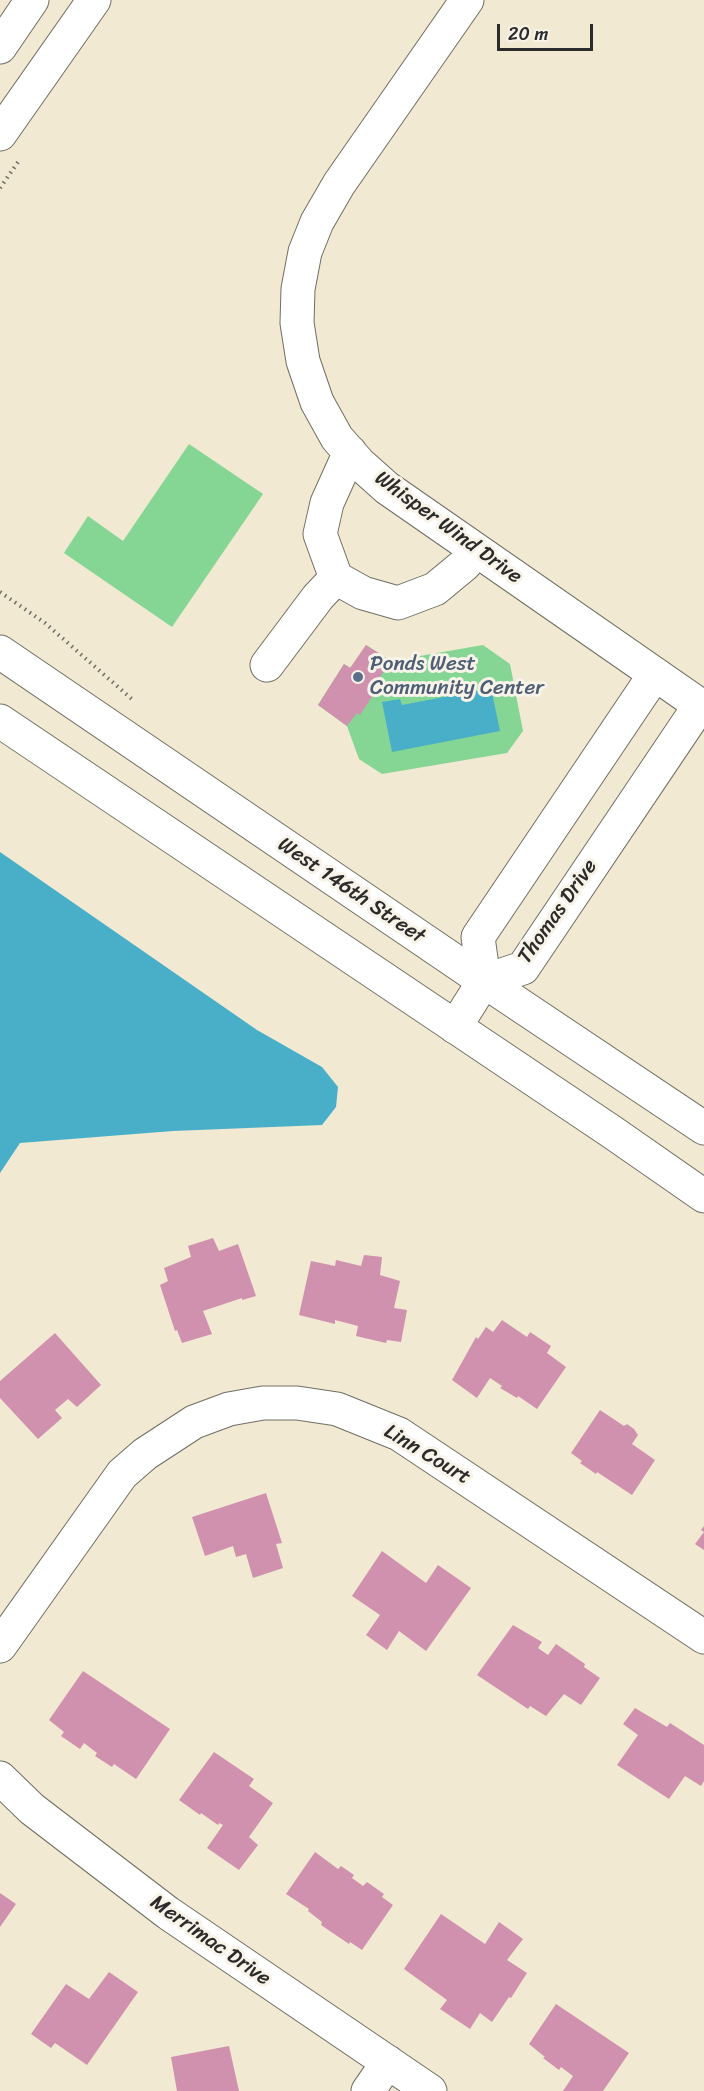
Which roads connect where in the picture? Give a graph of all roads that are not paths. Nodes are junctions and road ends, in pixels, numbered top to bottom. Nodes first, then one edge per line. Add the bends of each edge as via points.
1 (32, 0) edge
2 (94, 0) edge
3 (467, 0) edge
4 (0, 46) edge
5 (0, 134) edge
6 (350, 452) junction
7 (477, 550) junction
8 (336, 578) junction
9 (0, 652) edge
10 (267, 665) dead end
11 (683, 694) edge
12 (0, 721) edge
13 (484, 981) junction
14 (455, 1027) junction
15 (704, 1128) edge
16 (704, 1196) edge
17 (704, 1637) edge
18 (0, 1646) edge
19 (0, 1778) edge
20 (388, 2062) junction
21 (368, 2091) edge
22 (430, 2091) edge

1 - 4 street
2 - 5 street
3 - 6 street, Whisper Wind Drive via 339,184 305,252 297,323 303,361 317,402 337,438
6 - 7 street, Whisper Wind Drive via 387,488
6 - 8 street via 327,503 321,534
7 - 8 street via 435,589 398,603 363,593
7 - 11 street, Whisper Wind Drive
8 - 10 street
9 - 13 street, West 146th Street
11 - 13 street, Thomas Drive via 523,968
11 - 13 street via 478,937
12 - 14 street
13 - 14 street
13 - 15 street, West 146th Street
14 - 16 street
17 - 18 street, Linn Court via 399,1434 337,1409 263,1403 229,1409 194,1422 152,1448 122,1474
19 - 20 street, Merrimac Drive via 32,1809 168,1913
20 - 21 street
20 - 22 street, Merrimac Drive

